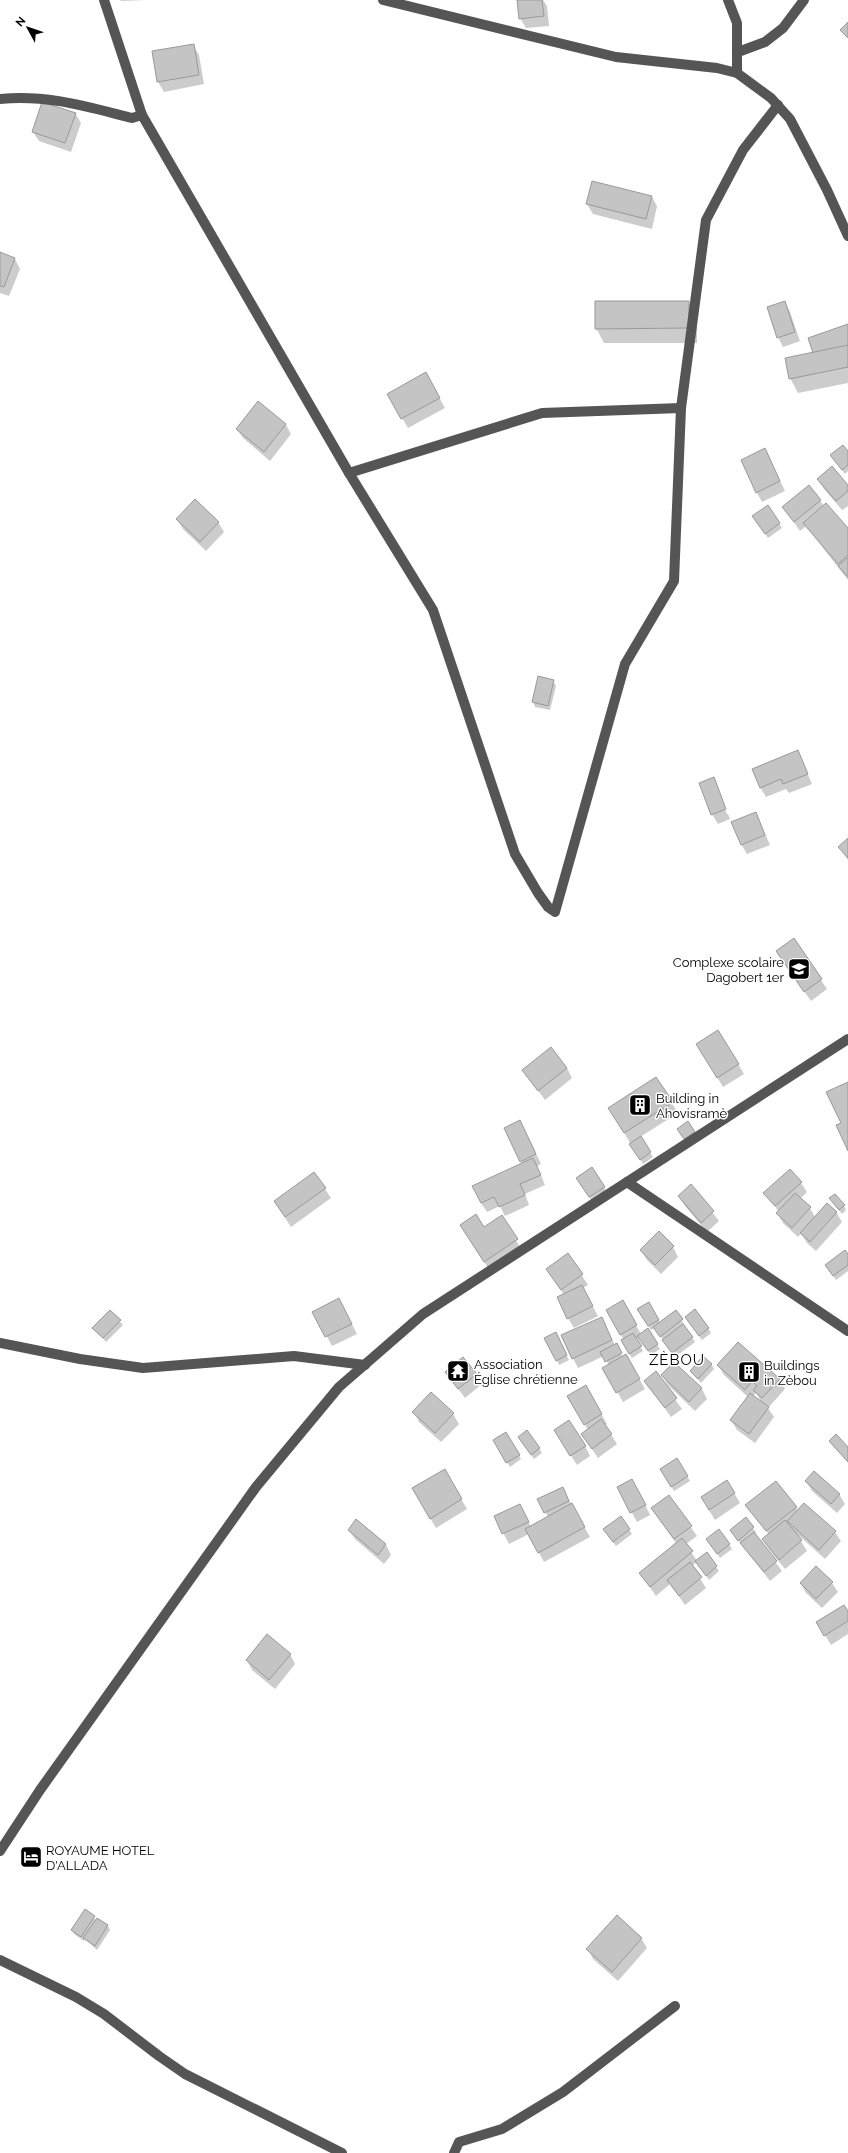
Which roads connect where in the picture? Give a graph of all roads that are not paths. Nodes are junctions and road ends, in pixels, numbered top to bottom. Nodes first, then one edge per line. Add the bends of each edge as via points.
1 (104, 0) edge
2 (383, 0) edge
3 (728, 0) edge
4 (804, 0) edge
5 (738, 52) junction
6 (737, 73) junction
7 (0, 99) edge
8 (778, 105) junction
9 (142, 115) junction
10 (848, 236) edge
11 (681, 408) junction
12 (349, 473) junction
13 (848, 1039) edge
14 (627, 1182) junction
15 (848, 1331) edge
16 (0, 1343) edge
17 (365, 1365) junction
18 (0, 1851) edge
19 (0, 1960) edge
20 (675, 2006) dead end
21 (342, 2153) edge
22 (454, 2153) edge

1 - 9 street
2 - 6 street via 616,57 717,68
3 - 5 street via 737,23
4 - 5 street via 783,28 765,42
5 - 6 street
6 - 8 street
7 - 9 street via 47,98 132,118
8 - 10 street via 790,119
8 - 11 street via 743,150 706,220
9 - 12 street
11 - 12 street via 542,413
11 - 12 street via 674,581 625,664 555,912 538,893 515,854 433,610
13 - 14 street
14 - 15 street
14 - 17 street via 423,1314
16 - 17 street via 143,1368 294,1356
17 - 18 street via 339,1387 256,1487 40,1790
19 - 21 street via 76,1997 104,2014 185,2074
20 - 22 street via 563,2092 502,2129 459,2142

